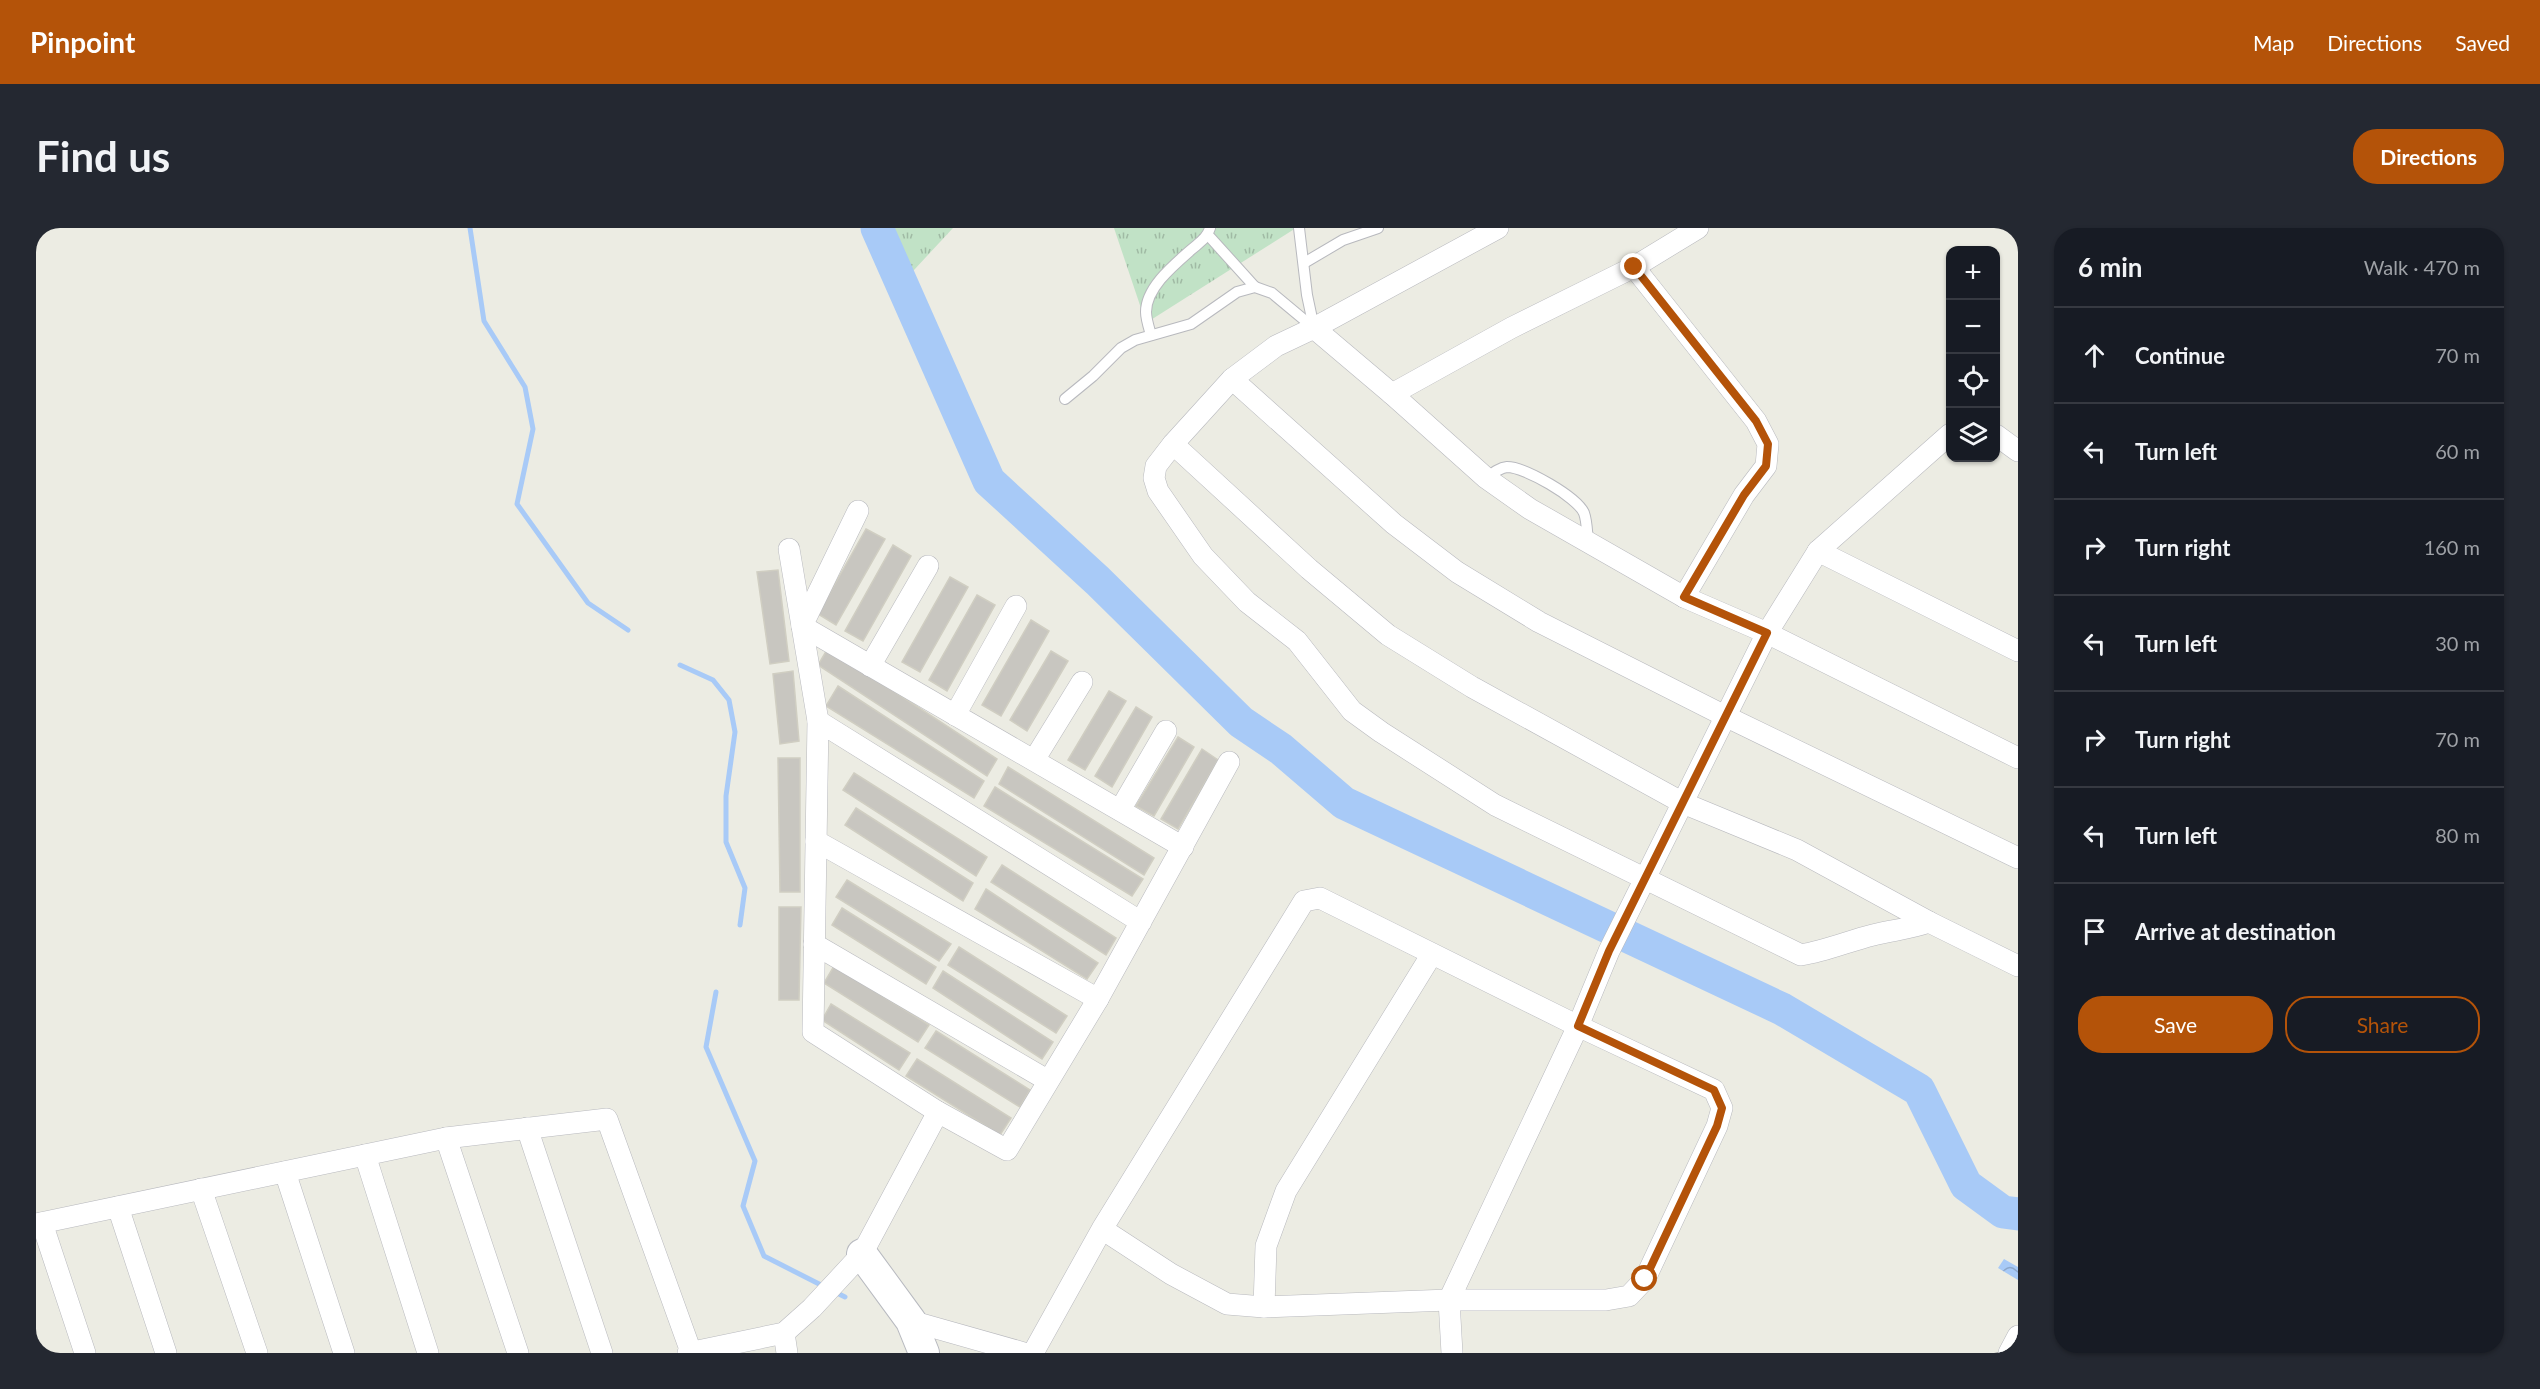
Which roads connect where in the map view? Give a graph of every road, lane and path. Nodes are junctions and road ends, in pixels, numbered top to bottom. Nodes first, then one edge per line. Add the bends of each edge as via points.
1 (1299, 228) edge
2 (1378, 228) edge
3 (1498, 228) edge
4 (1698, 228) edge
5 (1209, 232) edge
6 (1304, 263) junction
7 (1634, 267) junction
8 (1255, 287) junction
9 (1314, 328) junction
10 (1151, 335) junction
11 (1232, 380) junction
12 (1392, 394) junction
13 (1065, 399) dead end
14 (1946, 438) edge
15 (2000, 439) edge
16 (1173, 444) junction
17 (2018, 452) edge
18 (1486, 478) junction
19 (858, 511) dead end
20 (1588, 542) junction
21 (789, 549) dead end
22 (1818, 551) junction
23 (928, 566) dead end
24 (1684, 597) junction
25 (1016, 606) dead end
26 (801, 626) junction
27 (1767, 633) junction
28 (2018, 651) edge
29 (870, 666) junction
30 (1082, 682) dead end
31 (955, 715) junction
32 (1725, 716) junction
33 (818, 721) junction
34 (1166, 730) dead end
35 (2018, 758) edge
36 (1034, 760) junction
37 (1229, 762) dead end
38 (1683, 803) junction
39 (1120, 810) junction
40 (816, 840) junction
41 (1183, 847) junction
42 (2018, 858) edge
43 (1645, 880) junction
44 (1141, 922) junction
45 (1929, 922) junction
46 (814, 944) junction
47 (1432, 954) junction
48 (2018, 966) edge
49 (1098, 999) junction
50 (1578, 1026) junction
51 (1047, 1080) junction
52 (938, 1112) junction
53 (527, 1128) junction
54 (446, 1138) junction
55 (365, 1155) junction
56 (285, 1172) junction
57 (201, 1190) junction
58 (118, 1207) junction
59 (39, 1224) edge
60 (1102, 1229) junction
61 (862, 1254) junction
62 (1449, 1300) junction
63 (1264, 1307) junction
64 (911, 1321) junction
65 (2018, 1336) edge
66 (785, 1343) edge
67 (690, 1352) edge
68 (85, 1353) edge
69 (166, 1353) edge
70 (257, 1353) edge
71 (344, 1353) edge
72 (428, 1353) edge
73 (518, 1353) edge
74 (603, 1353) edge
75 (924, 1353) edge
76 (1024, 1353) edge
77 (1033, 1353) edge
78 (1452, 1353) edge
79 (2009, 1353) edge

1 - 6 lane
2 - 6 lane via 1343,240
3 - 9 street
4 - 7 street
5 - 8 lane
5 - 10 lane via 1157,284 1146,313
6 - 9 lane
7 - 12 street via 1511,328
7 - 24 street via 1756,421 1768,444 1766,466 1744,495
8 - 9 lane via 1272,293
8 - 10 lane via 1237,292 1191,324
9 - 11 street via 1276,346
9 - 12 street
10 - 13 lane via 1121,348
11 - 16 street
11 - 32 street via 1394,524 1457,572 1539,622
12 - 18 street
14 - 22 street
15 - 17 street
16 - 38 street via 1308,569 1389,635 1472,687
16 - 43 street via 1156,466 1154,478 1169,510 1203,556 1239,594 1297,641 1352,711 1495,805
18 - 20 street
18 - 20 lane via 1509,467 1576,501 1584,513
19 - 26 street
20 - 24 street
21 - 26 street
22 - 27 street
22 - 28 street
23 - 29 street
24 - 27 street
25 - 31 street
26 - 29 street
26 - 33 street
27 - 32 street
27 - 35 street
29 - 31 street
30 - 36 street
31 - 36 street
32 - 38 street
32 - 42 street
33 - 40 street
33 - 44 street
34 - 39 street
36 - 39 street
37 - 41 street
38 - 43 street
38 - 45 street via 1797,850
39 - 41 street
40 - 46 street
40 - 49 street
41 - 44 street
43 - 45 street via 1801,955
43 - 50 street via 1609,951
44 - 49 street
45 - 48 street
46 - 51 street
46 - 52 street via 813,1032
47 - 50 street
47 - 60 street via 1320,898 1304,901
47 - 63 street via 1286,1191 1266,1246
49 - 51 street
50 - 62 street
50 - 62 street via 1714,1090 1722,1108 1645,1279 1629,1296 1606,1300
51 - 52 street via 1008,1150
52 - 61 street
53 - 54 street
53 - 67 street via 607,1119
53 - 74 street
54 - 55 street
54 - 73 street
55 - 56 street
55 - 72 street
56 - 57 street
56 - 71 street
57 - 58 street
57 - 70 street
58 - 59 street
58 - 69 street
59 - 68 street
60 - 63 street via 1171,1275 1227,1304
60 - 77 street
61 - 64 main road
61 - 66 street
62 - 63 street
62 - 78 street
64 - 75 main road
64 - 76 street
65 - 79 street
66 - 67 street

